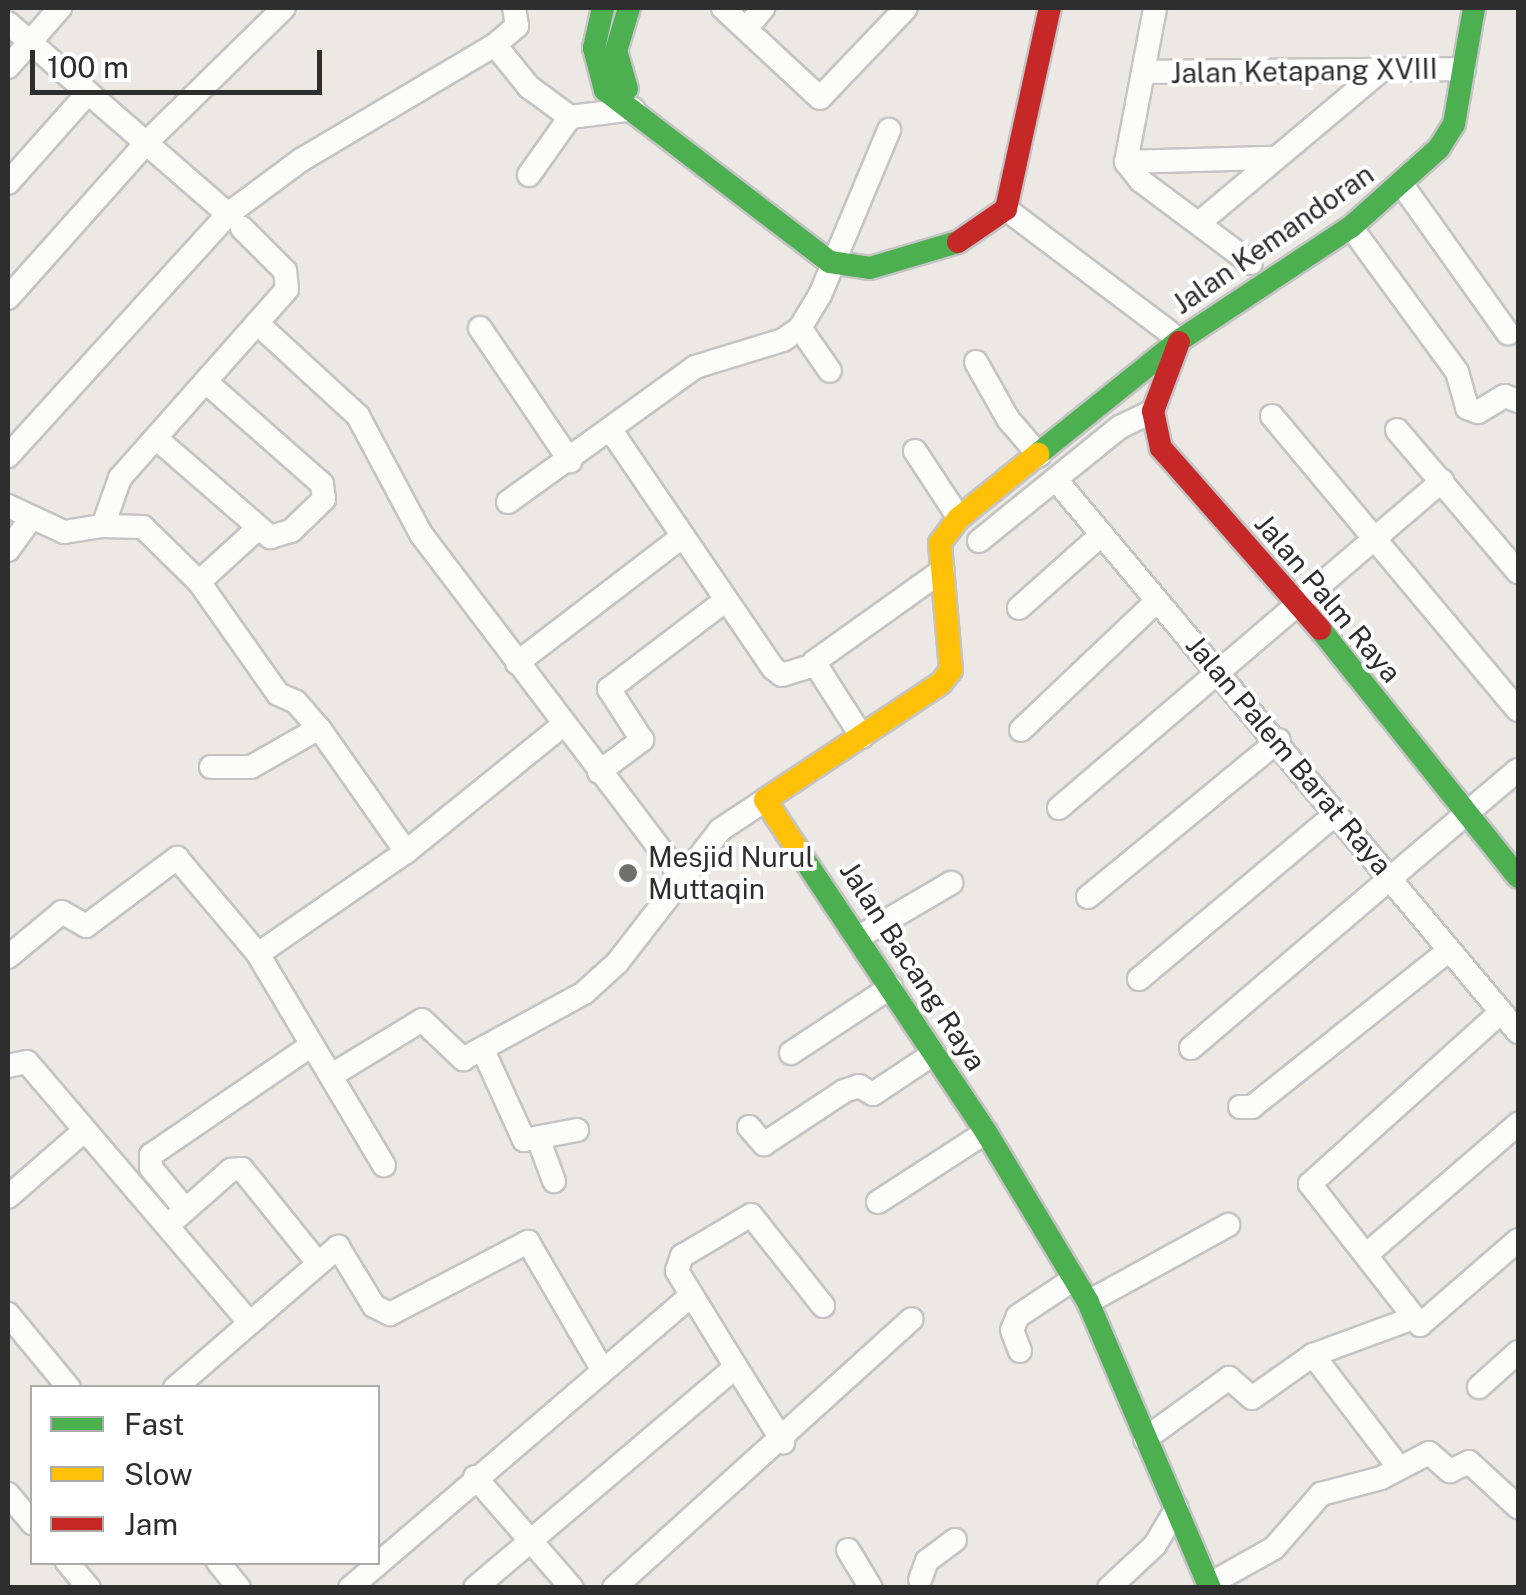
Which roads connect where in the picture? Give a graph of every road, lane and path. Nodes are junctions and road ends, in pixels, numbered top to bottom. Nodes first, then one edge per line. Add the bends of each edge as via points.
1 (60, 8) edge
2 (284, 8) edge
3 (514, 8) edge
4 (603, 8) edge
5 (629, 8) edge
6 (723, 8) edge
7 (763, 8) edge
8 (906, 8) edge
9 (1050, 8) edge
10 (1155, 8) edge
11 (1474, 8) edge
12 (8, 23) edge
13 (746, 28) junction
14 (29, 42) junction
15 (495, 45) junction
16 (8, 67) edge
17 (1464, 69) junction
18 (1380, 71) junction
19 (1144, 72) junction
20 (86, 95) junction
21 (634, 109) junction
22 (570, 117) junction
23 (889, 130) dead end
24 (146, 143) junction
25 (1273, 158) junction
26 (1126, 162) junction
27 (528, 174) dead end
28 (8, 183) edge
29 (1403, 186) junction
30 (1006, 209) junction
31 (235, 221) junction
32 (1199, 223) junction
33 (1351, 226) junction
34 (830, 262) junction
35 (1251, 262) dead end
36 (8, 298) edge
37 (257, 323) junction
38 (480, 328) dead end
39 (800, 328) junction
40 (1508, 333) dead end
41 (1180, 340) junction
42 (976, 362) dead end
43 (830, 371) dead end
44 (206, 382) junction
45 (1518, 401) edge
46 (1153, 412) junction
47 (1272, 416) dead end
48 (1397, 430) dead end
49 (612, 432) junction
50 (157, 439) junction
51 (915, 450) dead end
52 (1038, 455) junction
53 (8, 456) edge
54 (570, 462) junction
55 (1056, 481) junction
56 (1442, 481) junction
57 (508, 502) dead end
58 (8, 506) edge
59 (31, 518) junction
60 (959, 518) junction
61 (103, 526) junction
62 (256, 530) junction
63 (1102, 534) junction
64 (682, 536) junction
65 (1375, 539) junction
66 (980, 540) dead end
67 (8, 550) edge
68 (943, 570) junction
69 (1518, 572) edge
70 (199, 582) junction
71 (726, 600) junction
72 (1158, 601) junction
73 (1300, 604) junction
74 (1019, 608) dead end
75 (517, 664) junction
76 (814, 665) junction
77 (1220, 672) junction
78 (1518, 710) edge
79 (563, 725) junction
80 (319, 728) junction
81 (1021, 730) dead end
82 (862, 737) junction
83 (1279, 740) junction
84 (211, 768) dead end
85 (1518, 770) edge
86 (598, 772) junction
87 (765, 800) junction
88 (1058, 808) dead end
89 (1337, 813) junction
90 (1468, 816) junction
91 (406, 852) junction
92 (1518, 877) edge
93 (682, 878) junction
94 (1395, 879) junction
95 (952, 883) dead end
96 (1088, 897) dead end
97 (859, 937) junction
98 (1448, 950) junction
99 (258, 954) junction
100 (8, 957) edge
101 (1139, 980) dead end
102 (891, 987) junction
103 (1501, 1012) junction
104 (1518, 1032) edge
105 (310, 1046) junction
106 (1192, 1048) dead end
107 (484, 1050) junction
108 (791, 1052) dead end
109 (933, 1054) junction
110 (8, 1066) edge
111 (332, 1076) junction
112 (1240, 1107) dead end
113 (1518, 1124) edge
114 (749, 1128) dead end
115 (84, 1130) junction
116 (578, 1130) dead end
117 (986, 1132) junction
118 (539, 1140) junction
119 (384, 1164) dead end
120 (554, 1181) dead end
121 (10, 1189) edge
122 (878, 1202) dead end
123 (185, 1209) junction
124 (1228, 1226) dead end
125 (165, 1228) junction
126 (1518, 1240) edge
127 (1366, 1255) junction
128 (317, 1262) junction
129 (1074, 1279) junction
130 (692, 1294) junction
131 (1088, 1302) junction
132 (824, 1306) dead end
133 (8, 1314) edge
134 (912, 1319) dead end
135 (1411, 1319) junction
136 (250, 1322) junction
137 (1020, 1351) dead end
138 (1518, 1352) edge
139 (1314, 1355) junction
140 (736, 1367) junction
141 (602, 1369) junction
142 (67, 1385) edge
143 (178, 1385) edge
144 (1478, 1387) dead end
145 (1144, 1439) junction
146 (783, 1442) junction
147 (1399, 1468) junction
148 (475, 1478) junction
149 (8, 1494) edge
150 (1518, 1507) edge
151 (1177, 1508) junction
152 (30, 1518) edge
153 (955, 1540) dead end
154 (532, 1541) junction
155 (848, 1550) dead end
156 (380, 1562) edge
157 (70, 1565) edge
158 (376, 1565) edge
159 (917, 1585) edge
160 (1209, 1586) edge
161 (90, 1588) edge
162 (350, 1588) edge
163 (475, 1588) edge
164 (572, 1588) edge
165 (614, 1588) edge
166 (871, 1588) edge
167 (1109, 1588) edge

1 - 14 street
2 - 24 street
3 - 15 street via 518,26
4 - 21 street via 594,48 604,90
5 - 21 street via 616,52
6 - 13 street
7 - 13 street
8 - 13 street via 820,98
9 - 30 street
10 - 19 street
11 - 17 street, Jalan Kemandoran
12 - 14 street
14 - 16 street
14 - 20 street
15 - 22 street via 528,87
15 - 31 street via 314,151
17 - 18 street, Jalan Ketapang XVIII
17 - 29 street, Jalan Kemandoran via 1454,124
18 - 19 street, Jalan Ketapang XVIII
18 - 25 street
19 - 26 street
20 - 24 street
20 - 28 street
21 - 22 street
21 - 34 street
22 - 27 street
23 - 34 street
24 - 31 street
24 - 36 street
25 - 26 street
25 - 32 street
26 - 32 street
29 - 33 street, Jalan Kemandoran
29 - 40 street
30 - 34 street via 978,233 908,261 870,268
30 - 41 street
31 - 37 street via 289,281
31 - 53 street
32 - 35 street
33 - 41 street, Jalan Kemandoran
33 - 45 street via 1458,372 1467,408 1478,412 1505,396
34 - 39 street
37 - 44 street
37 - 75 street via 358,416 421,534
38 - 54 street
39 - 43 street
39 - 49 street via 696,367
41 - 46 street
41 - 52 street, Jalan Kemandoran
42 - 52 street
44 - 50 street
44 - 62 street via 325,490 291,531 270,537
46 - 55 street via 1120,428
46 - 73 street, Jalan Palm Raya via 1161,448 1178,471
47 - 65 street
48 - 56 street
49 - 54 street
49 - 64 street
50 - 61 street via 120,478
50 - 62 street
51 - 60 street
52 - 60 street
54 - 57 street
55 - 63 street, Jalan Palem Barat Raya
55 - 66 street
56 - 65 street
56 - 69 street
58 - 59 street
59 - 61 street via 64,532
59 - 67 street
60 - 68 street via 942,537
61 - 70 street via 143,527
62 - 70 street
63 - 72 street, Jalan Palem Barat Raya
63 - 74 street
64 - 71 street
64 - 75 street
65 - 73 street
65 - 78 street
68 - 76 street via 816,657
68 - 82 street via 951,670
70 - 80 street via 278,694 296,702
71 - 76 street via 777,672
71 - 86 street via 609,689 642,740
72 - 77 street, Jalan Palem Barat Raya
72 - 81 street
73 - 77 street
73 - 90 street, Jalan Palm Raya
75 - 79 street
76 - 82 street
77 - 83 street, Jalan Palem Barat Raya
77 - 88 street
79 - 86 street
79 - 91 street
80 - 84 street via 251,767
80 - 91 street
82 - 87 street
83 - 89 street, Jalan Palem Barat Raya
83 - 96 street
85 - 90 street
86 - 93 street
87 - 93 street via 720,830
87 - 97 street, Jalan Bacang Raya
89 - 94 street, Jalan Palem Barat Raya
89 - 101 street
90 - 92 street, Jalan Palm Raya
90 - 94 street
91 - 99 street
93 - 107 street via 603,978
94 - 98 street, Jalan Palem Barat Raya
94 - 106 street
95 - 97 street
97 - 102 street, Jalan Bacang Raya
98 - 103 street, Jalan Palem Barat Raya
98 - 112 street via 1256,1104
99 - 100 street via 174,858 86,926 62,912
99 - 105 street
102 - 108 street
102 - 109 street, Jalan Bacang Raya
103 - 104 street, Jalan Palem Barat Raya
103 - 127 street via 1312,1181
105 - 111 street
105 - 123 street via 151,1154 150,1168
107 - 111 street via 456,1059 422,1020
107 - 118 street via 522,1137
109 - 114 street via 873,1094 859,1086 844,1091 764,1144
109 - 117 street, Jalan Bacang Raya
110 - 115 street via 27,1062
111 - 119 street
113 - 127 street
115 - 121 street
115 - 125 street
116 - 118 street
117 - 122 street
117 - 129 street, Jalan Bacang Raya
118 - 120 street
123 - 125 street
123 - 128 street via 231,1170 244,1170
124 - 131 street
125 - 136 street
126 - 135 street via 1420,1325
127 - 135 street
128 - 136 street
128 - 141 street via 342,1248 374,1306 390,1314 528,1242
129 - 131 street, Jalan Bacang Raya
129 - 137 street via 1018,1316 1012,1330
130 - 132 street via 676,1263 751,1215
130 - 140 street
130 - 141 street
131 - 145 street, Jalan Bacang Raya
133 - 142 street
134 - 146 street
135 - 139 street
136 - 143 street
138 - 144 street
139 - 145 street via 1252,1398 1230,1378
139 - 147 street
140 - 146 street
140 - 154 street
141 - 148 street
145 - 151 street, Jalan Bacang Raya
146 - 165 street
147 - 150 street via 1429,1454 1450,1471 1469,1462
147 - 160 street via 1320,1494 1274,1548
148 - 154 street
148 - 156 street
149 - 152 street
151 - 160 street, Jalan Bacang Raya
151 - 167 street via 1154,1546
153 - 159 street via 927,1561
154 - 163 street
154 - 164 street
155 - 166 street
157 - 161 street
158 - 162 street

